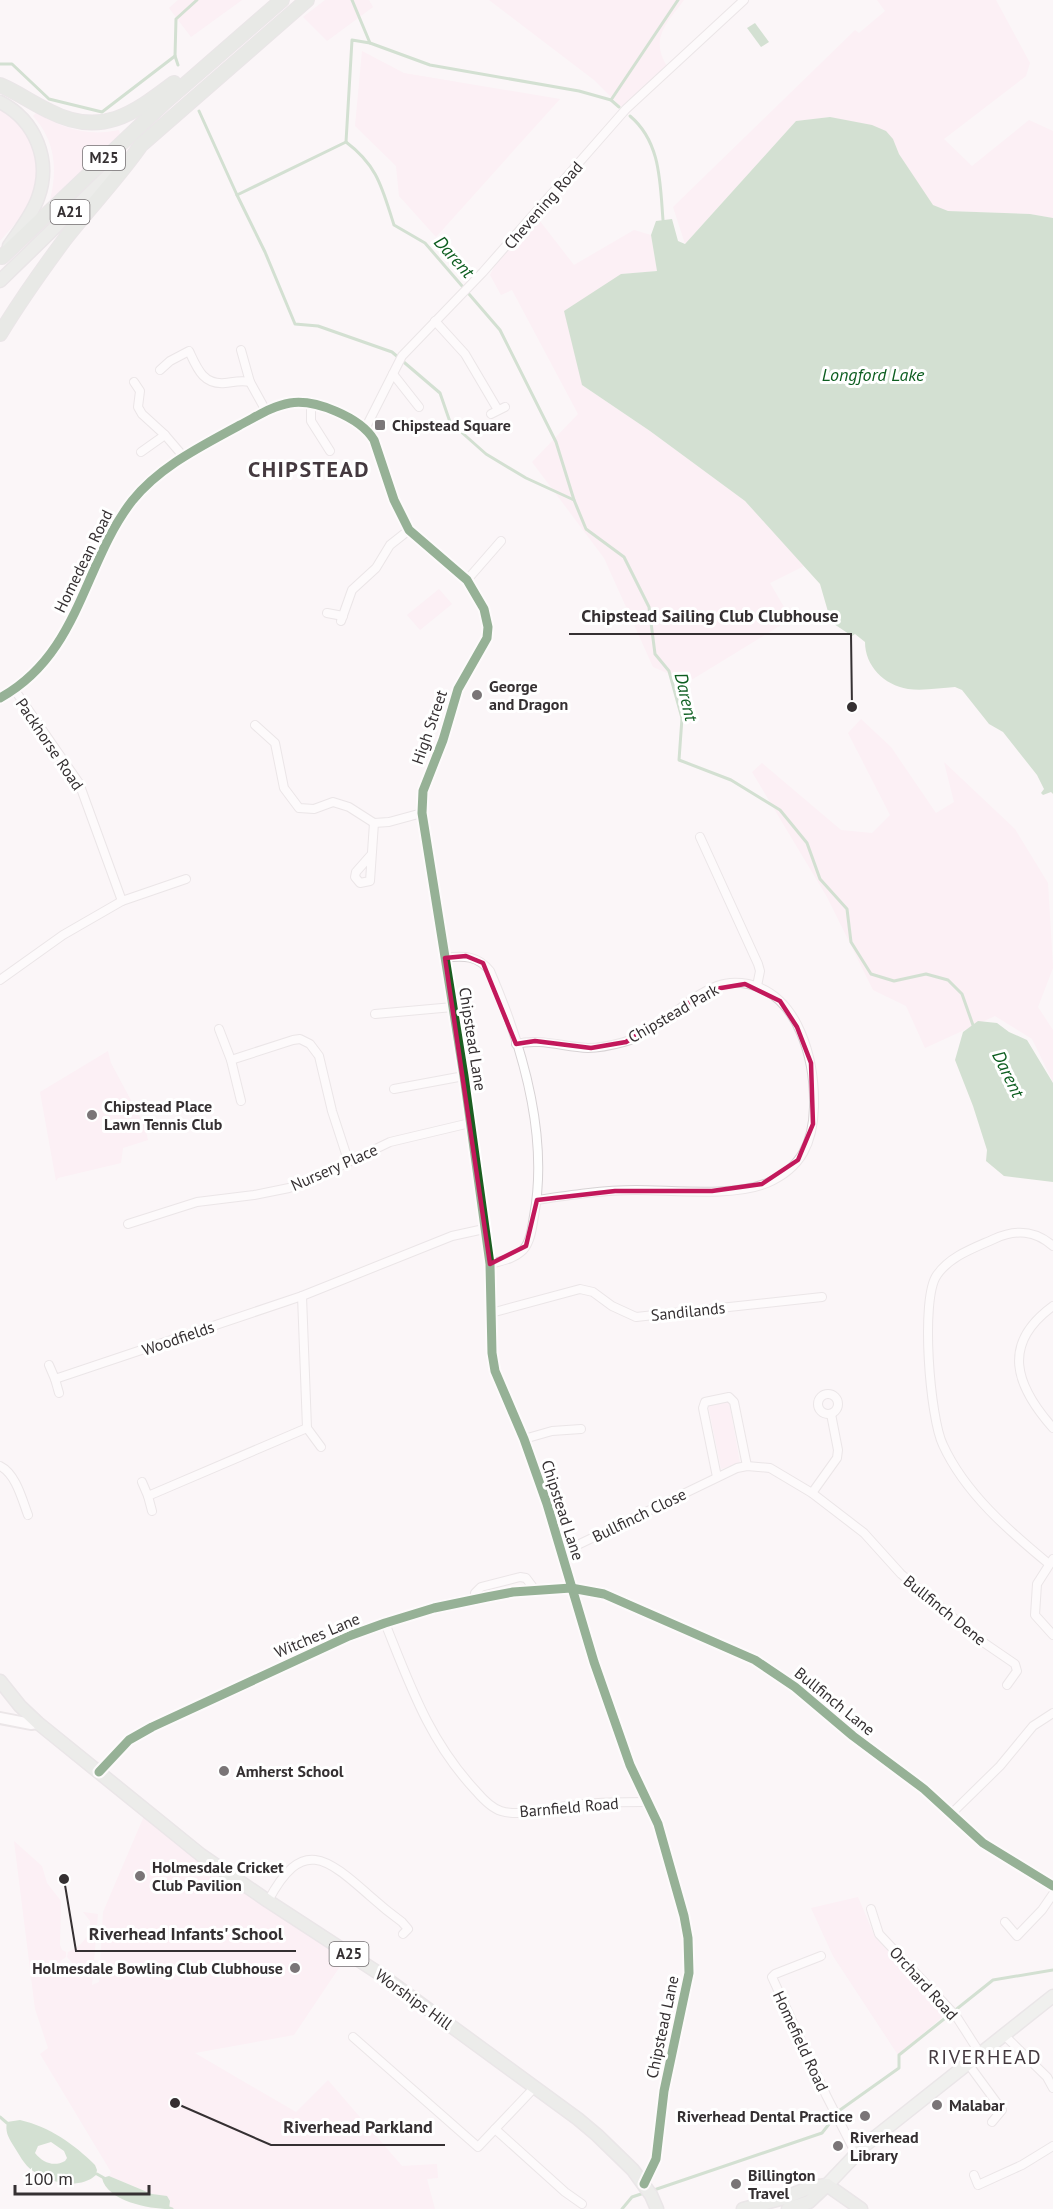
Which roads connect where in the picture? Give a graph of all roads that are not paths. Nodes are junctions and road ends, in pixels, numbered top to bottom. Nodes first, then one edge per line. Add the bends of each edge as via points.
1 (282, 0) edge
2 (307, 0) edge
3 (744, 0) edge
4 (210, 62) junction
5 (0, 85) edge
6 (0, 102) edge
7 (141, 145) junction
8 (1, 258) edge
9 (0, 281) edge
10 (435, 321) junction
11 (0, 334) edge
12 (241, 350) dead end
13 (160, 370) dead end
14 (393, 374) junction
15 (250, 381) junction
16 (134, 382) dead end
17 (311, 404) junction
18 (419, 407) dead end
19 (498, 410) dead end
20 (266, 411) junction
21 (365, 429) junction
22 (165, 435) junction
23 (330, 451) dead end
24 (141, 452) dead end
25 (183, 456) junction
26 (409, 530) junction
27 (501, 541) dead end
28 (467, 580) junction
29 (327, 613) dead end
30 (14, 689) junction
31 (0, 698) edge
32 (255, 725) dead end
33 (422, 813) junction
34 (374, 823) junction
35 (425, 832) joint
36 (700, 837) dead end
37 (371, 855) dead end
38 (186, 879) dead end
39 (122, 902) junction
40 (445, 958) junction
41 (0, 980) edge
42 (757, 986) junction
43 (453, 1007) junction
44 (375, 1014) dead end
45 (219, 1029) dead end
46 (516, 1044) junction
47 (231, 1060) junction
48 (464, 1076) junction
49 (394, 1089) dead end
50 (241, 1101) dead end
51 (470, 1123) junction
52 (348, 1160) junction
53 (537, 1200) junction
54 (128, 1224) dead end
55 (484, 1228) junction
56 (1053, 1246) edge
57 (489, 1264) junction
58 (302, 1296) junction
59 (822, 1297) dead end
60 (1053, 1306) edge
61 (491, 1313) junction
62 (49, 1365) dead end
63 (55, 1379) junction
64 (59, 1393) dead end
65 (831, 1414) dead end
66 (307, 1428) junction
67 (1053, 1428) edge
68 (581, 1429) dead end
69 (524, 1440) junction
70 (321, 1447) dead end
71 (0, 1466) edge
72 (747, 1466) junction
73 (717, 1478) junction
74 (142, 1482) dead end
75 (812, 1493) junction
76 (148, 1496) junction
77 (152, 1511) dead end
78 (28, 1515) dead end
79 (561, 1553) junction
80 (1051, 1562) edge
81 (572, 1588) junction
82 (535, 1590) junction
83 (475, 1599) junction
84 (385, 1623) junction
85 (1053, 1635) edge
86 (0, 1681) edge
87 (1007, 1685) dead end
88 (1053, 1713) edge
89 (0, 1718) edge
90 (38, 1723) junction
91 (99, 1772) junction
92 (647, 1802) junction
93 (951, 1814) junction
94 (1053, 1886) edge
95 (1053, 1894) edge
96 (268, 1901) junction
97 (871, 1909) dead end
98 (1005, 1922) dead end
99 (407, 1928) dead end
100 (821, 1956) dead end
101 (1053, 1996) edge
102 (1004, 2036) junction
103 (353, 2037) dead end
104 (981, 2055) junction
105 (969, 2065) junction
106 (534, 2088) junction
107 (1053, 2088) edge
108 (992, 2122) dead end
109 (495, 2129) junction
110 (1053, 2146) edge
111 (856, 2154) junction
112 (974, 2175) dead end
113 (644, 2184) junction
114 (827, 2185) junction
115 (582, 2204) dead end
116 (657, 2209) edge
117 (743, 2209) edge
118 (788, 2209) edge
119 (861, 2209) edge

1 - 4 highway, M25
2 - 7 highway, M25
3 - 10 street, Chevening Road via 626,109 467,290
4 - 5 highway, M25 via 135,111 104,122 58,116
4 - 8 highway, M25
6 - 8 highway via 20,116 33,132 41,149 43,168 38,199
7 - 9 highway, A21
7 - 11 highway via 60,246
10 - 14 street, Chevening Road via 401,358
10 - 19 street via 465,354
12 - 15 street
13 - 15 street via 189,351 207,380
14 - 18 street
14 - 21 street, Chevening Road
15 - 20 street
16 - 22 street via 140,391 138,407 142,414
17 - 20 street, Homedean Road via 292,403
17 - 21 street, Homedean Road via 333,410
17 - 23 street via 311,422
20 - 25 street, Homedean Road
21 - 26 street, High Street via 374,440 394,500
22 - 24 street
22 - 25 street
25 - 30 street, Homedean Road via 141,491 123,513 54,650
26 - 28 street, High Street
26 - 29 street via 390,545 376,568 352,590 342,618
27 - 28 street
28 - 33 street, High Street via 487,617 487,638 458,689 423,791
30 - 31 street, Homedean Road
30 - 39 street, Packhorse Road via 79,783
32 - 34 street via 275,743 284,788 299,808 314,809 333,802
33 - 34 street
33 - 35 street, High Street
34 - 37 street
35 - 40 street, Chipstead Lane
36 - 42 street via 758,964
38 - 39 street
39 - 41 street via 63,935
40 - 43 street, Chipstead Lane
40 - 46 street via 466,956 483,963 494,980
42 - 46 street, Chipstead Park via 718,986 640,1036 607,1046 591,1048 535,1041
42 - 53 street via 789,1012 811,1063 811,1138 789,1170 769,1182 741,1189 615,1191
43 - 44 street
43 - 48 street, Chipstead Lane
45 - 47 street
46 - 53 street via 531,1092
47 - 50 street
47 - 52 street via 293,1040 310,1044 319,1056
48 - 49 street
48 - 51 street, Chipstead Lane
51 - 52 street, Nursery Place via 390,1142
51 - 55 street, Chipstead Lane
52 - 54 street, Nursery Place via 289,1188 197,1202
53 - 57 street via 526,1246 517,1255
55 - 57 street, Chipstead Lane
55 - 58 street, Woodfields via 452,1236
56 - 80 street via 1042,1238 1017,1232 960,1255 932,1283 927,1315 941,1443 988,1508
57 - 61 street, Chipstead Lane
58 - 63 street, Woodfields
58 - 66 street
59 - 61 street, Sandilands via 636,1317 593,1292 580,1289
60 - 67 street via 1025,1333 1019,1358 1021,1377 1032,1401
61 - 69 street, Chipstead Lane via 495,1371
62 - 63 street
63 - 64 street
65 - 75 street via 837,1458
66 - 70 street
66 - 76 street
68 - 69 street via 552,1431
69 - 79 street, Chipstead Lane
71 - 78 street via 15,1482
72 - 73 street, Bullfinch Close
72 - 73 street via 734,1402 729,1397 705,1402
72 - 75 street via 770,1468
73 - 79 street, Bullfinch Close
74 - 76 street
75 - 87 street, Bullfinch Dene via 864,1533 901,1574 1015,1664 1017,1671
76 - 77 street
79 - 81 street, Chipstead Lane
80 - 85 street via 1037,1584 1035,1615
81 - 82 street, Witches Lane
81 - 92 street, Chipstead Lane via 630,1765
81 - 93 street, Bullfinch Lane via 604,1594 755,1659
82 - 83 street, Witches Lane
82 - 83 street via 526,1578 520,1577 481,1587
83 - 84 street, Witches Lane
84 - 91 street, Witches Lane via 155,1725 129,1740
84 - 92 street, Barnfield Road via 440,1746 484,1800 500,1811 518,1813 582,1804
86 - 90 highway, A25
88 - 93 street via 1033,1726 1000,1766
89 - 90 main road
90 - 91 highway, Worships Hill / A25
91 - 96 highway, Worships Hill / A25 via 201,1855
92 - 113 street, Chipstead Lane via 684,1916 689,1956 686,1989 664,2091 656,2159
93 - 94 street, Bullfinch Lane via 983,1843
95 - 98 street via 1017,1936
96 - 99 street via 282,1876 293,1867 319,1860 354,1880
96 - 106 highway, Worships Hill / A25 via 380,1974
97 - 104 street, Orchard Road via 879,1934 956,2016
100 - 111 street, Homefield Road via 772,1977
101 - 102 main road
102 - 104 main road
102 - 107 street via 1047,2077
103 - 109 street via 478,2147
104 - 105 main road
105 - 108 street via 1002,2110
105 - 111 main road
106 - 109 street
106 - 113 highway, Worships Hill / A25 via 597,2134
109 - 115 street
110 - 112 street via 980,2189
111 - 114 main road
113 - 116 highway, Worships Hill / A25
114 - 117 highway
114 - 118 highway via 808,2202
114 - 119 highway

